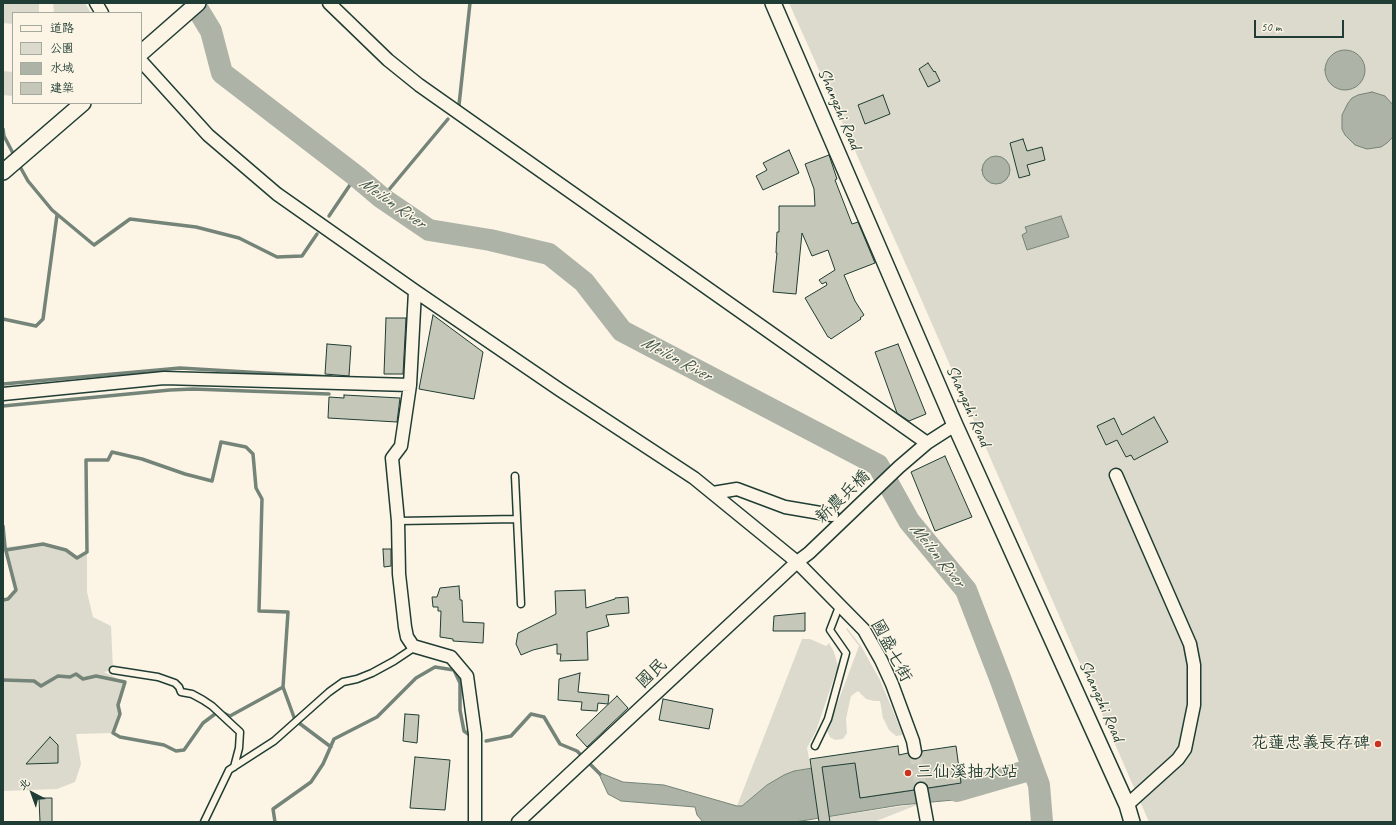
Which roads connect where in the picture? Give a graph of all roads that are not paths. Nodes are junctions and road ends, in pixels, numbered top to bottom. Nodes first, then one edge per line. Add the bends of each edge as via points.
1 (96, 3) edge
2 (198, 3) edge
3 (329, 3) edge
4 (773, 3) edge
5 (101, 12) edge
6 (142, 52) edge
7 (142, 62) edge
8 (82, 104) edge
9 (3, 172) edge
10 (415, 291) junction
11 (410, 385) junction
12 (3, 394) edge
13 (955, 425) junction
14 (927, 443) junction
15 (1116, 475) dead end
16 (515, 476) dead end
17 (713, 493) junction
18 (832, 515) dead end
19 (517, 519) junction
20 (398, 521) junction
21 (809, 553) joint
22 (797, 562) junction
23 (521, 604) dead end
24 (840, 604) junction
25 (415, 647) junction
26 (113, 670) dead end
27 (815, 746) dead end
28 (915, 752) tunnel mouth
29 (234, 767) junction
30 (921, 789) tunnel mouth
31 (1127, 804) junction
32 (204, 822) edge
33 (474, 822) edge
34 (518, 822) edge
35 (927, 822) edge
36 (1132, 822) edge

1 - 5 street
2 - 6 street
3 - 14 street via 388,60 419,85
4 - 13 street, Shangzhi Road
7 - 10 street, 國盛七街 via 208,135 277,194
8 - 9 street
10 - 11 street
10 - 17 street, 國盛七街
11 - 12 street via 164,378
11 - 20 street via 401,446 392,458
13 - 14 street, 新農兵橋
13 - 31 street, Shangzhi Road
14 - 21 street, 新農兵橋
15 - 31 street via 1190,644 1194,665 1194,705 1185,749 1178,759
16 - 19 lane
17 - 18 street via 736,489 785,507
17 - 22 street, 國盛七街
19 - 20 lane
19 - 23 lane
20 - 25 street via 399,574 405,627
21 - 22 street, 國民
22 - 24 street, 國盛七街
22 - 34 street, 國民
24 - 27 lane via 830,630 846,653 828,719
24 - 28 street, 國盛七街 via 864,630 880,660 892,684
25 - 29 lane via 372,673 343,682 274,741
25 - 33 street via 451,657 467,676 475,734
26 - 29 lane via 158,677 174,683 181,692 197,697 213,708 240,732
29 - 32 lane via 229,770
30 - 35 street
31 - 36 street, Shangzhi Road

